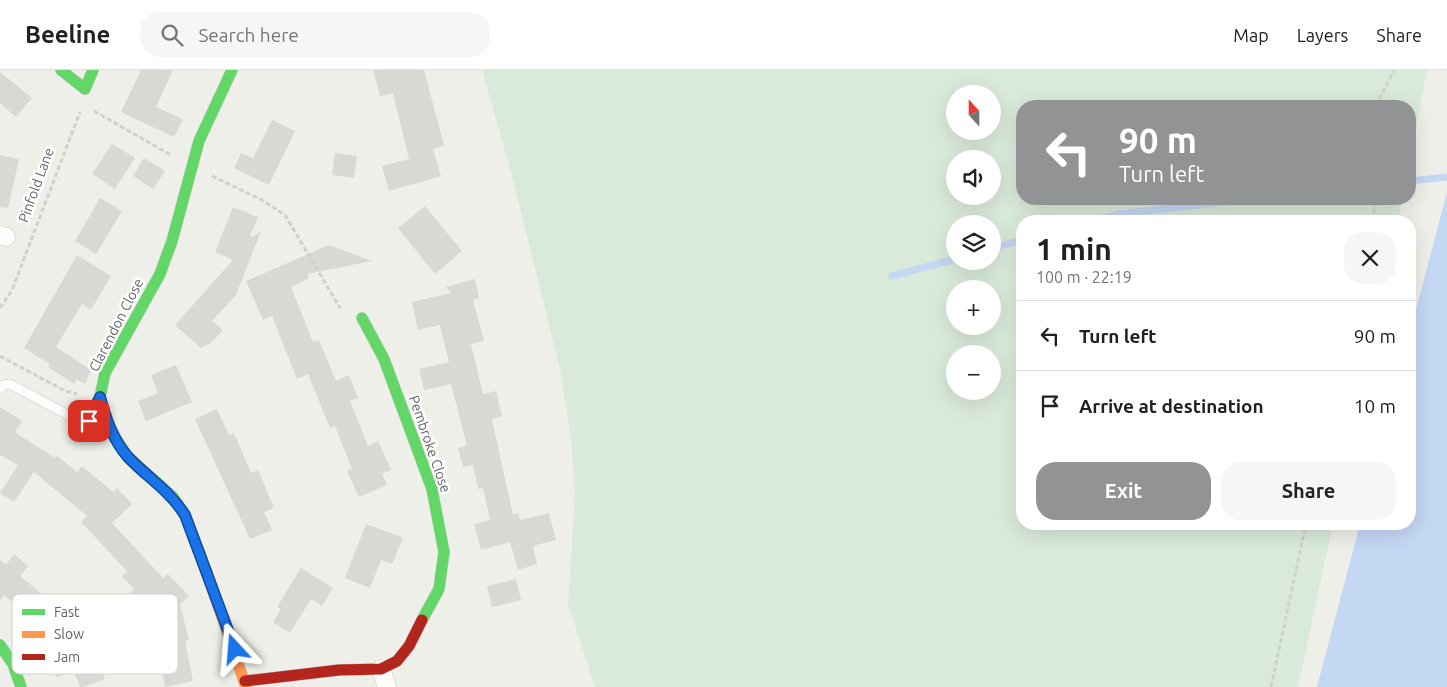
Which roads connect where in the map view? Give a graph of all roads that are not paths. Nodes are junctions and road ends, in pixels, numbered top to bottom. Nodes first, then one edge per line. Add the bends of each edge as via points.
1 (61, 70) edge
2 (93, 70) edge
3 (232, 70) edge
4 (362, 318) road end
5 (0, 389) edge
6 (100, 397) junction
7 (0, 645) edge
8 (12, 664) edge
9 (381, 669) junction
10 (16, 674) edge
11 (246, 684) edge
12 (21, 687) edge
13 (387, 687) edge

1 - 2 street via 85,89
3 - 6 street, Clarendon Close via 199,141 160,274 105,374
4 - 9 street, Pembroke Close via 384,359 432,489 444,552 439,588 410,646 397,661
5 - 6 lane via 10,384 72,417 89,421
6 - 11 street, Clarendon Close via 108,426 127,456 173,497 185,515
7 - 8 street
9 - 11 street via 339,670
9 - 13 street
10 - 12 street

